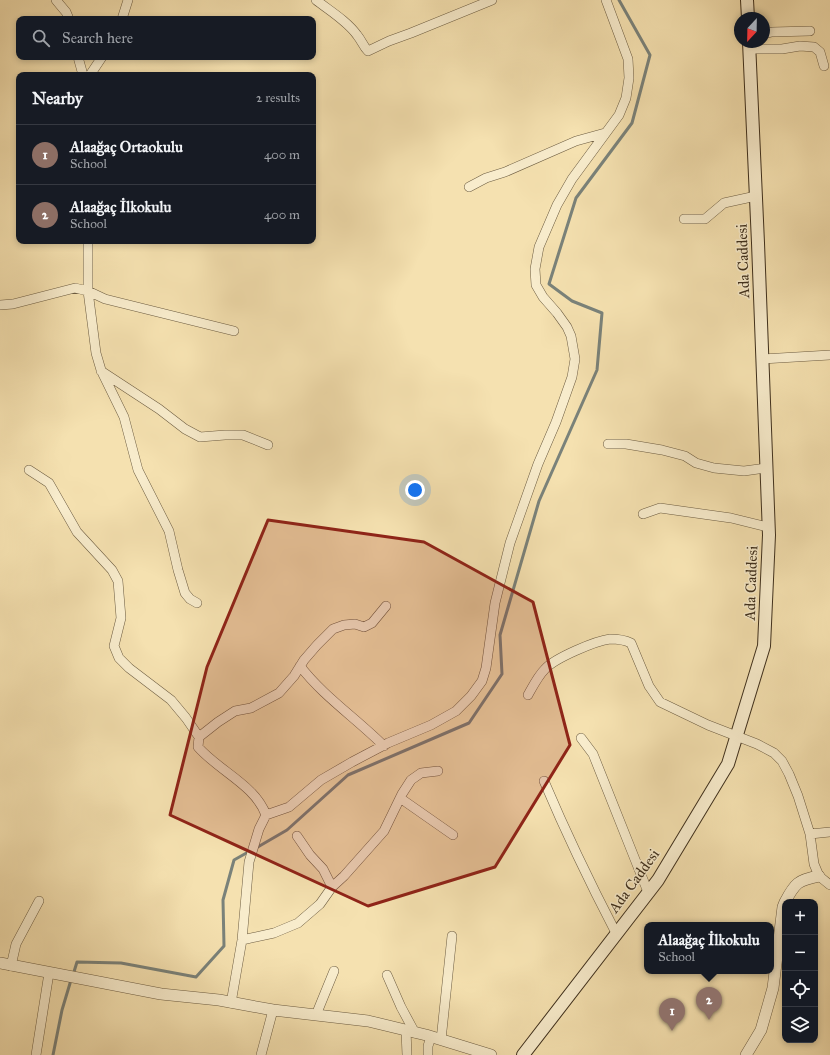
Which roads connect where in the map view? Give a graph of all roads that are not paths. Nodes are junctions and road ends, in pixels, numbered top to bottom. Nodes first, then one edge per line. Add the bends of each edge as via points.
1 (56, 0) edge
2 (128, 0) edge
3 (316, 0) edge
4 (492, 0) edge
5 (606, 0) edge
6 (747, 0) edge
7 (748, 12) edge
8 (68, 16) edge
9 (123, 16) edge
10 (810, 31) dead end
11 (770, 32) edge
12 (749, 48) edge
13 (770, 48) edge
14 (79, 60) edge
15 (100, 60) edge
16 (824, 66) dead end
17 (82, 72) edge
18 (92, 72) edge
19 (605, 133) junction
20 (469, 187) dead end
21 (756, 196) junction
22 (684, 219) dead end
23 (88, 244) edge
24 (88, 291) junction
25 (0, 305) edge
26 (234, 331) dead end
27 (830, 355) edge
28 (762, 359) junction
29 (101, 370) junction
30 (608, 444) dead end
31 (268, 445) dead end
32 (766, 468) junction
33 (29, 470) dead end
34 (642, 514) dead end
35 (768, 527) junction
36 (197, 603) dead end
37 (386, 606) dead end
38 (300, 666) junction
39 (528, 695) dead end
40 (737, 736) junction
41 (199, 737) junction
42 (581, 738) dead end
43 (384, 746) junction
44 (438, 771) dead end
45 (544, 781) dead end
46 (400, 798) junction
47 (266, 815) junction
48 (830, 832) edge
49 (810, 834) junction
50 (453, 835) dead end
51 (297, 836) dead end
52 (819, 876) junction
53 (830, 885) edge
54 (332, 887) junction
55 (648, 892) junction
56 (787, 899) edge
57 (39, 901) dead end
58 (782, 912) edge
59 (616, 933) junction
60 (452, 936) dead end
61 (242, 940) junction
62 (774, 950) edge
63 (3, 966) edge
64 (334, 971) dead end
65 (49, 973) junction
66 (773, 974) edge
67 (387, 975) dead end
68 (231, 1003) junction
69 (273, 1010) junction
70 (316, 1015) junction
71 (411, 1032) junction
72 (436, 1039) junction
73 (36, 1055) edge
74 (261, 1055) edge
75 (407, 1055) edge
76 (428, 1055) edge
77 (491, 1055) edge
78 (523, 1055) edge
79 (746, 1055) edge

1 - 8 street
2 - 9 street
3 - 4 street via 343,21 368,51
5 - 19 street via 628,59 629,78 626,98 619,115
6 - 7 main road
10 - 11 street
12 - 21 main road, Ada Caddesi
13 - 16 street via 814,47 820,52
14 - 17 street
15 - 18 street
19 - 20 street via 576,141
19 - 43 street via 572,178 539,247 535,269 536,285 567,327 575,359 572,377 508,551 494,603 490,643 482,681 456,711
21 - 22 street via 724,202 705,219
21 - 28 main road, Ada Caddesi
23 - 24 street
24 - 25 street via 75,288
24 - 26 street via 105,299
24 - 29 street via 96,353
27 - 28 street
28 - 32 main road, Ada Caddesi
29 - 31 street via 200,437 243,435
29 - 36 street via 124,417 138,470 169,531 185,593
30 - 32 street via 662,450 714,468 744,471
32 - 35 main road, Ada Caddesi
33 - 41 street via 49,483 77,532 112,570 118,581 121,618 114,646 119,658 171,700
34 - 35 street via 660,508 731,518
35 - 40 main road, Ada Caddesi via 764,646
37 - 38 street via 372,623 364,627 355,624 333,629
38 - 41 street via 279,693 250,708 235,711
38 - 43 street via 317,686
39 - 40 street via 545,668 560,659 591,644 610,639 626,640 631,643 649,686 660,702
40 - 49 street via 774,753 782,760 798,796
40 - 55 main road, Ada Caddesi via 728,764 658,880
41 - 47 street via 198,747 204,754 254,794
42 - 55 street via 593,754
43 - 47 street via 321,780 290,807
44 - 46 street via 416,776
45 - 59 street via 561,822
46 - 50 street
46 - 54 street via 384,831
47 - 61 street via 249,862
48 - 49 street
49 - 52 street via 814,864
51 - 54 street via 323,869
52 - 53 street
52 - 56 street via 804,879 792,889
54 - 61 street via 320,904 298,923 274,933
55 - 59 main road, Ada Caddesi
57 - 63 street
58 - 62 street
59 - 78 main road, Ada Caddesi
60 - 72 street
61 - 68 street
63 - 65 street
64 - 70 street
65 - 68 street via 160,994
65 - 73 street
66 - 79 street via 773,988 760,1030
67 - 71 street
68 - 69 street
69 - 70 street
69 - 74 street
70 - 71 street via 368,1021
71 - 72 street
71 - 75 street
72 - 76 street via 428,1046
72 - 77 street

